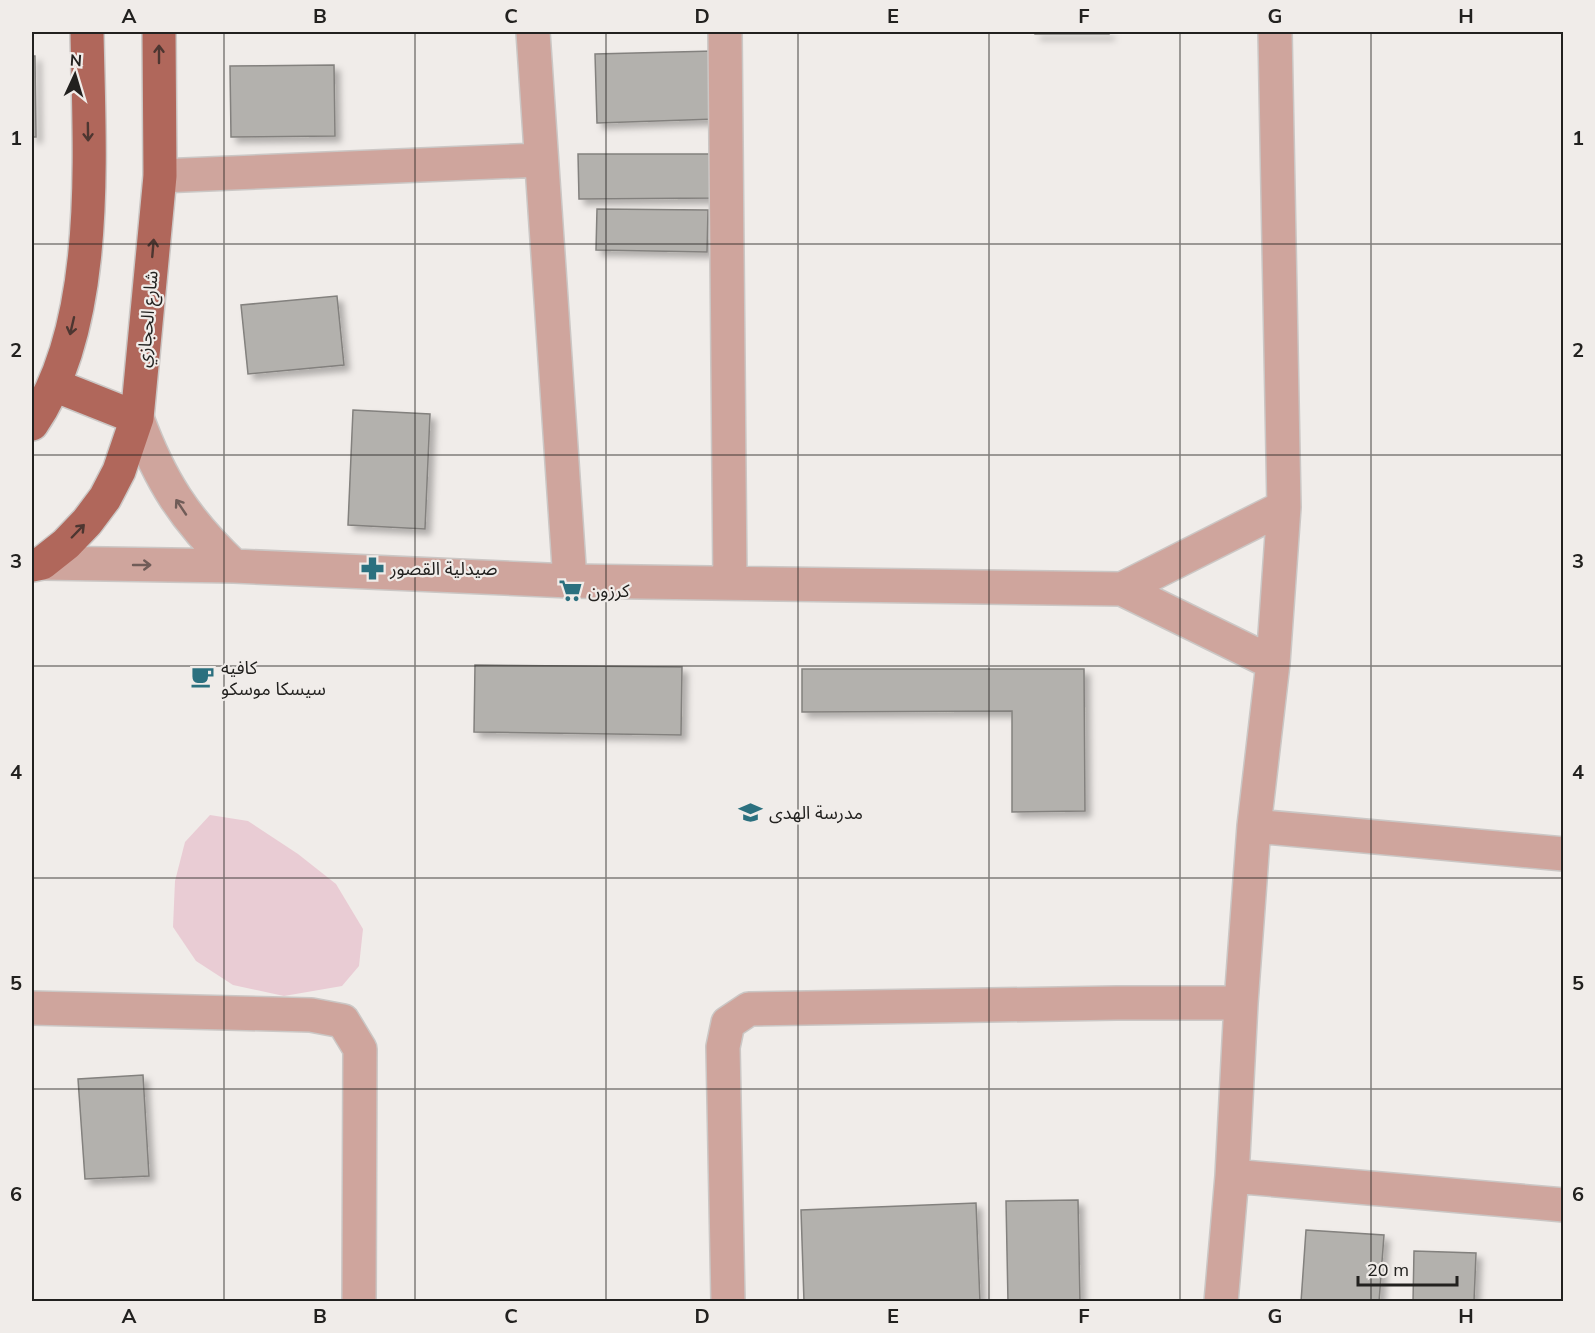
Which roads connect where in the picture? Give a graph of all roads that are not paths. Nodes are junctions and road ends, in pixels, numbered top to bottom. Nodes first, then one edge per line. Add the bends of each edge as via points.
1 (87, 32) edge
2 (159, 32) edge
3 (533, 32) edge
4 (725, 32) edge
5 (1275, 32) edge
6 (542, 160) junction
7 (160, 176) junction
8 (54, 385) junction
9 (137, 418) junction
10 (32, 424) edge
11 (1284, 507) junction
12 (35, 560) edge
13 (234, 566) junction
14 (570, 581) junction
15 (730, 583) junction
16 (1122, 589) junction
17 (1273, 663) junction
18 (1254, 826) junction
19 (1563, 854) edge
20 (1241, 1003) junction
21 (32, 1008) edge
22 (1232, 1176) junction
23 (1563, 1205) edge
24 (359, 1302) edge
25 (728, 1302) edge
26 (1221, 1302) edge

1 -> 8 main road via 89,182 81,289
7 -> 2 main road, شارع الحجازي
3 - 6 street
4 - 15 street
5 - 11 street
6 - 7 street
6 - 14 street
9 -> 7 main road, شارع الحجازي
8 - 9 main road
8 - 10 main road
12 -> 9 main road, شارع الحجازي via 66,544 105,498
13 -> 9 street via 183,512 163,481
11 - 16 street
11 - 17 street
12 -> 13 street
13 - 14 street
14 - 15 street
15 - 16 street
16 - 17 street
17 - 18 street
18 - 19 street
18 - 20 street
20 - 22 street
20 - 25 street via 749,1009 728,1023 723,1047
21 - 24 street via 311,1015 343,1021 360,1049
22 - 23 street
22 - 26 street

